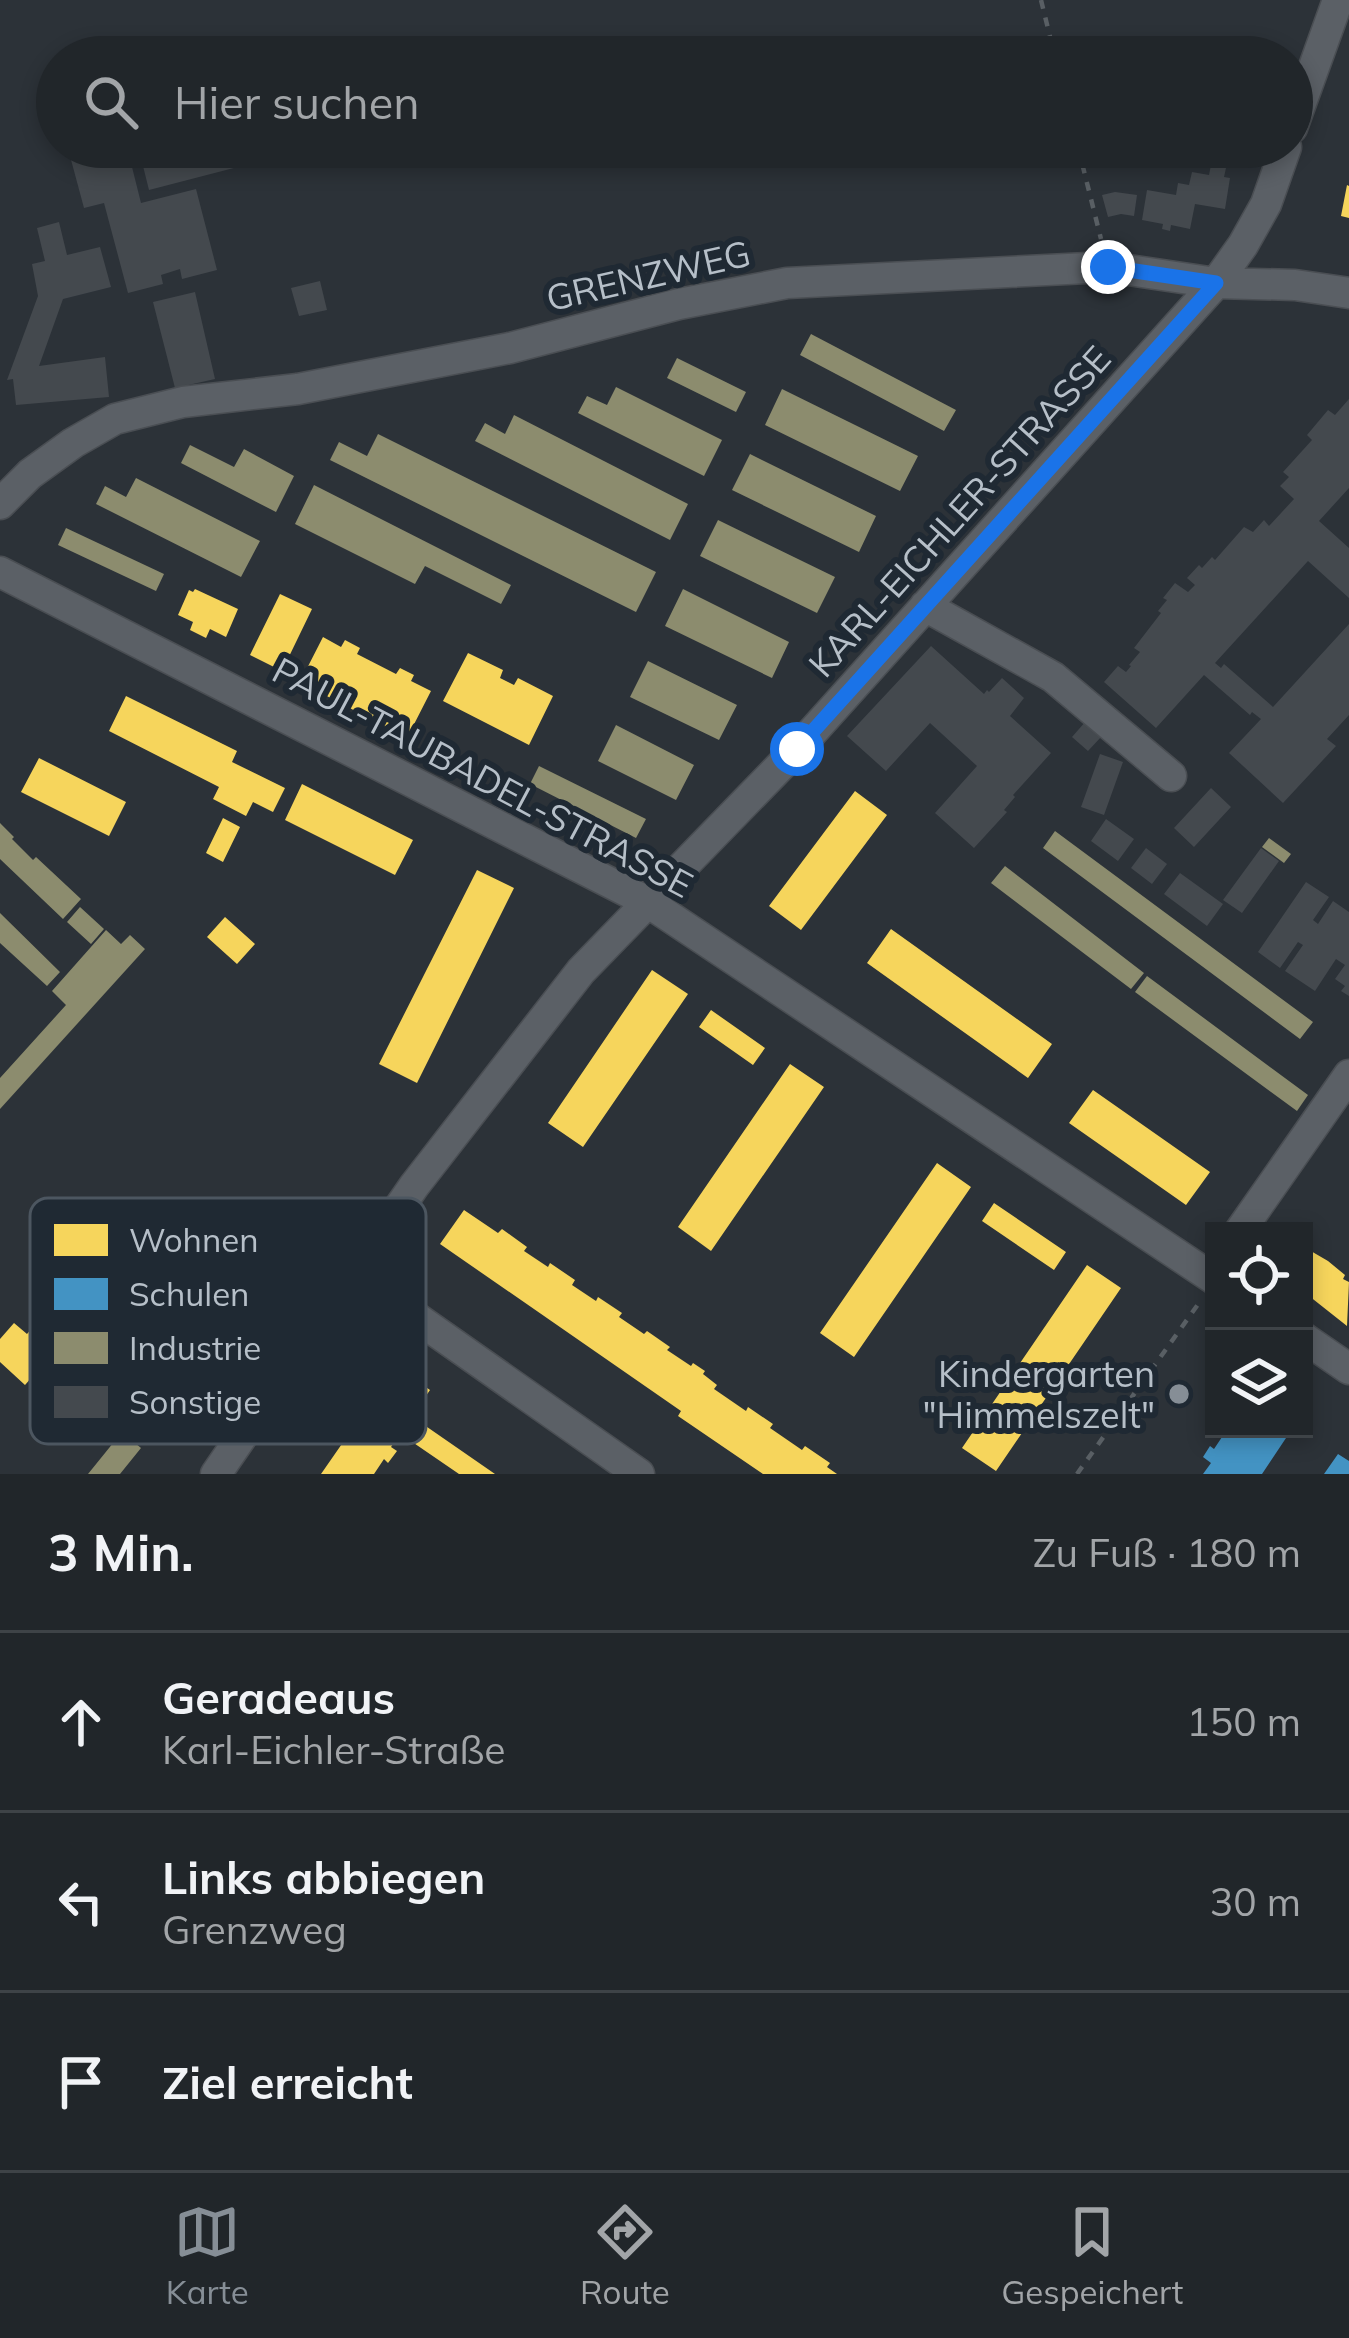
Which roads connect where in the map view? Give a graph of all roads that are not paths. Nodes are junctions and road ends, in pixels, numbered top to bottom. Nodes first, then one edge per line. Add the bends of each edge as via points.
1 (1338, 0) edge
2 (1313, 70) edge
3 (1279, 168) edge
4 (1216, 283) junction
5 (1349, 293) edge
6 (0, 504) edge
7 (0, 572) edge
8 (925, 606) junction
9 (1171, 776) dead end
10 (646, 901) junction
11 (1349, 1075) edge
12 (406, 1198) edge
13 (1246, 1222) edge
14 (1205, 1270) edge
15 (426, 1325) edge
16 (1313, 1344) edge
17 (1349, 1369) edge
18 (238, 1444) edge
19 (217, 1474) edge
20 (639, 1474) edge

1 - 2 street
3 - 4 street, KARL-EICHLER-STRASSE via 1266,205
4 - 5 street, GRENZWEG
4 - 6 street, GRENZWEG via 1108,267 787,284 487,352 115,419 30,473
4 - 8 street, KARL-EICHLER-STRASSE
7 - 10 street, PAUL-TAUBADEL-STRASSE
8 - 9 street via 1053,677
8 - 10 street, KARL-EICHLER-STRASSE
10 - 12 street, KARL-EICHLER-STRASSE via 580,971
10 - 14 street, PAUL-TAUBADEL-STRASSE
11 - 13 street
15 - 20 street
16 - 17 street
18 - 19 street, KARL-EICHLER-STRASSE

